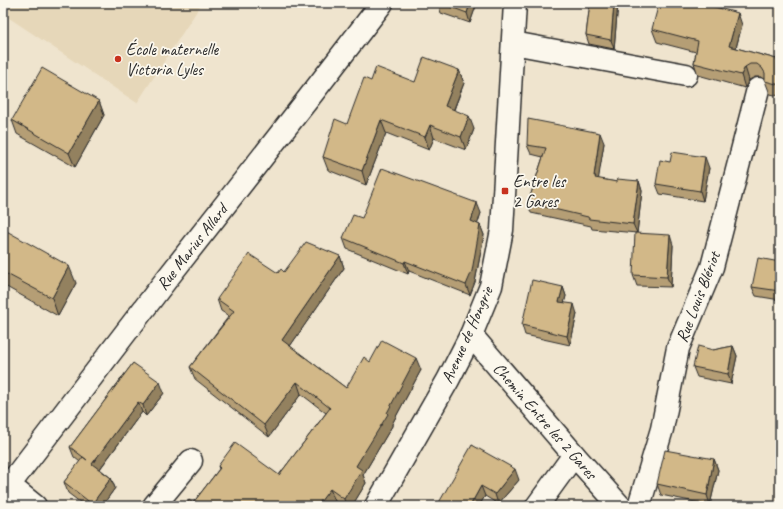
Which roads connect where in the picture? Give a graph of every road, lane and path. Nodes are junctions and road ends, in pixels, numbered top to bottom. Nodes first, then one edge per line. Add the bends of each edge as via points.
1 (382, 3) edge
2 (515, 3) edge
3 (513, 43) junction
4 (686, 75) dead end
5 (758, 89) dead end
6 (471, 335) junction
7 (574, 455) junction
8 (191, 461) dead end
9 (6, 489) edge
10 (35, 506) edge
11 (154, 506) edge
12 (376, 506) edge
13 (537, 506) edge
14 (620, 506) edge
15 (639, 506) edge

1 - 9 street, Rue Marius Allard
2 - 3 street, Avenue de Hongrie
3 - 4 street
3 - 6 street, Avenue de Hongrie via 502,230 491,286
5 - 15 street, Rue Louis Blériot via 712,267 678,348 662,428
6 - 7 street, Chemin Entre les 2 Gares
6 - 12 street, Avenue de Hongrie
7 - 13 street
7 - 14 street, Chemin Entre les 2 Gares
8 - 11 street
9 - 10 street

